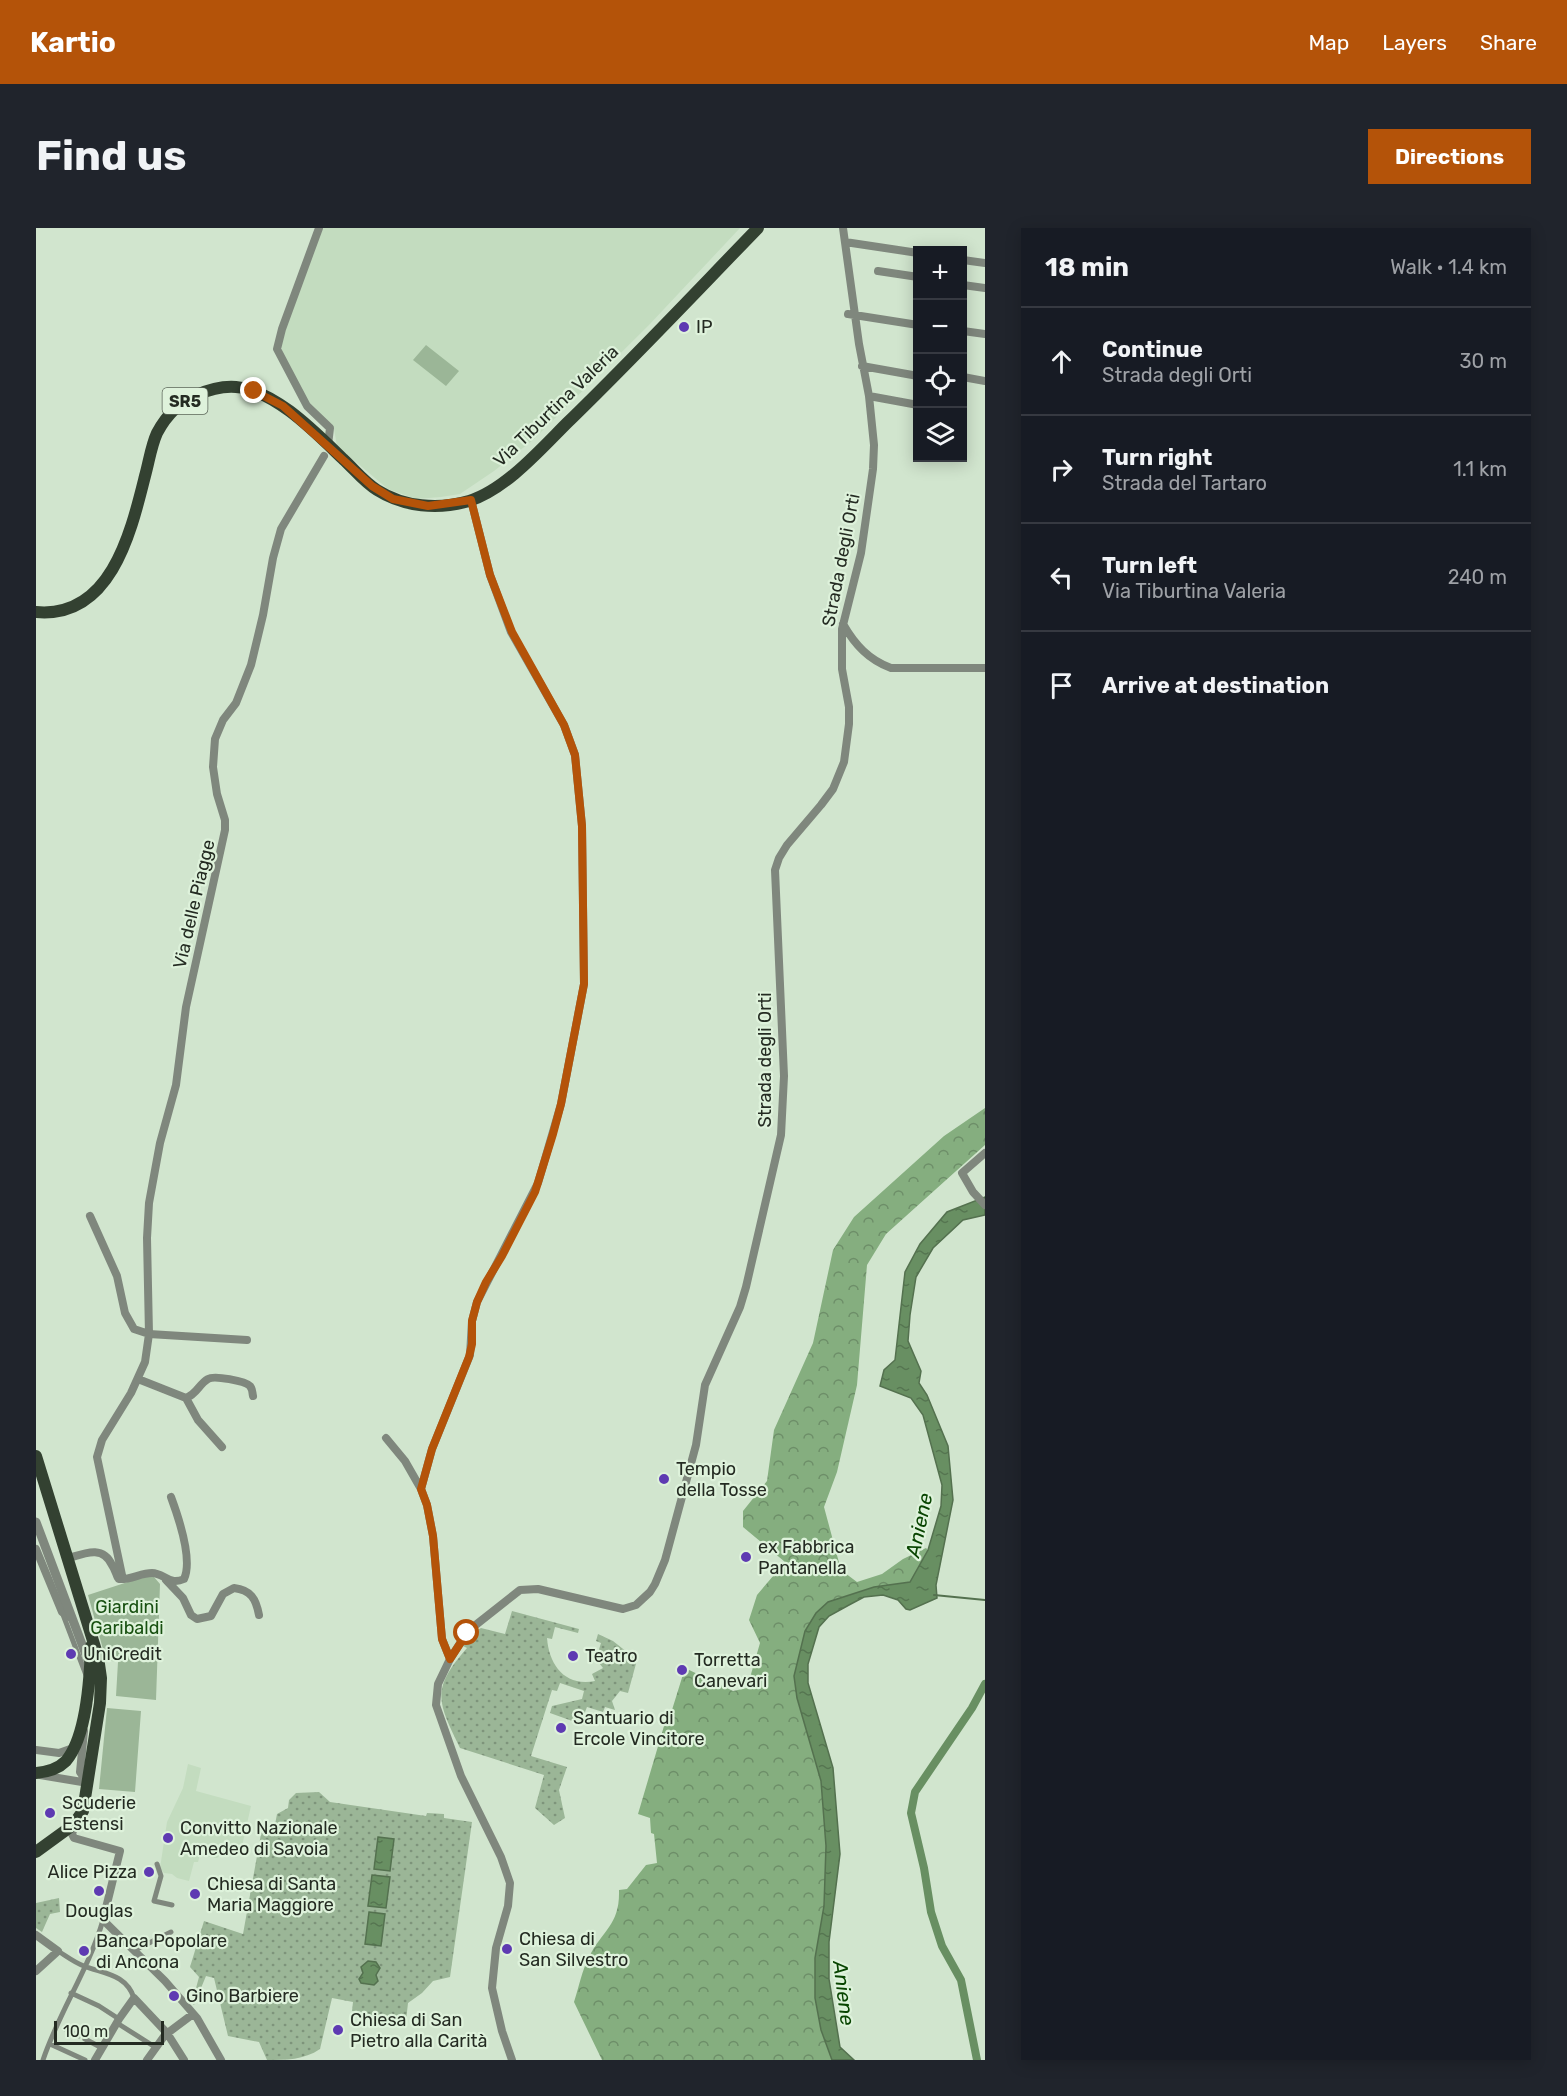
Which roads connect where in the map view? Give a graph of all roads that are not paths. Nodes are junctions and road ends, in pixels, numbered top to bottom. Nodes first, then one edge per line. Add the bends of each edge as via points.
1 (318, 228) edge
2 (758, 228) edge
3 (843, 228) edge
4 (845, 242) junction
5 (913, 252) edge
6 (967, 261) edge
7 (985, 263) edge
8 (879, 271) dead end
9 (913, 276) edge
10 (967, 286) edge
11 (985, 288) edge
12 (851, 315) junction
13 (913, 324) edge
14 (967, 332) edge
15 (985, 334) edge
16 (862, 366) junction
17 (913, 375) edge
18 (967, 378) edge
19 (985, 381) edge
20 (869, 396) junction
21 (913, 404) edge
22 (326, 450) junction
23 (471, 500) junction
24 (36, 612) edge
25 (843, 624) junction
26 (985, 668) edge
27 (985, 1153) edge
28 (985, 1205) edge
29 (90, 1216) dead end
30 (149, 1334) junction
31 (247, 1340) dead end
32 (138, 1379) junction
33 (253, 1396) dead end
34 (186, 1398) junction
35 (386, 1438) dead end
36 (222, 1447) dead end
37 (36, 1456) edge
38 (421, 1489) junction
39 (171, 1497) dead end
40 (36, 1522) edge
41 (36, 1549) edge
42 (68, 1556) junction
43 (119, 1579) junction
44 (166, 1580) junction
45 (62, 1612) junction
46 (259, 1615) dead end
47 (71, 1618) junction
48 (92, 1636) junction
49 (450, 1659) junction
50 (90, 1665) junction
51 (88, 1680) junction
52 (101, 1697) junction
53 (83, 1715) junction
54 (36, 1750) edge
55 (66, 1755) junction
56 (36, 1774) edge
57 (88, 1779) junction
58 (75, 1823) junction
59 (36, 1852) edge
60 (157, 1864) dead end
61 (172, 1905) dead end
62 (103, 1920) junction
63 (171, 1932) dead end
64 (36, 1935) edge
65 (135, 1950) junction
66 (58, 1951) junction
67 (85, 1967) junction
68 (36, 1971) edge
69 (71, 1993) junction
70 (134, 1998) junction
71 (193, 2014) junction
72 (118, 2021) junction
73 (167, 2033) junction
74 (85, 2039) tunnel mouth
75 (50, 2044) junction
76 (155, 2046) junction
77 (102, 2048) junction
78 (43, 2060) edge
79 (85, 2060) edge
80 (95, 2060) edge
81 (147, 2060) edge
82 (184, 2060) edge
83 (221, 2060) edge
84 (512, 2060) edge

1 - 22 street via 277,343 307,405 330,428
2 - 23 main road, Via Tiburtina Valeria / SR5 via 549,441 504,481
3 - 4 street, Strada degli Orti
4 - 5 street
4 - 12 street, Strada degli Orti
6 - 7 street
8 - 9 street
10 - 11 street
12 - 13 street
12 - 16 street, Strada degli Orti
14 - 15 street
16 - 17 street
16 - 20 street, Strada degli Orti
18 - 19 street
20 - 21 street
20 - 25 street, Strada degli Orti via 873,470 861,553
22 - 23 main road, Via Tiburtina Valeria / SR5 via 393,499 428,506
22 - 24 main road, Via Tiburtina Valeria / SR5 via 283,406 249,390 223,388 186,400 158,431 130,532 104,582 72,607
22 - 30 street, Via delle Piagge via 281,529 251,666 214,745 214,774 225,830 149,1203
23 - 38 street via 490,575 512,632 564,725 575,755 582,826 584,984 561,1104 538,1183 477,1302 469,1357 432,1449
25 - 26 street via 862,651 891,668
25 - 49 street, Strada degli Orti via 842,669 849,714 844,762 831,793 790,841 776,867 784,1076 780,1135 740,1307 705,1385 696,1442 665,1560 650,1592 628,1609 538,1588 520,1590 470,1630
27 - 28 street via 962,1173
29 - 30 street via 117,1276 127,1319 136,1331
30 - 31 street
30 - 32 street, Via delle Piagge
32 - 34 street
32 - 43 street, Via delle Piagge via 102,1440 97,1457 122,1573
33 - 34 street via 247,1384 213,1377
34 - 36 street via 198,1420
35 - 38 street
37 - 42 main road
38 - 49 street via 433,1536 442,1639
39 - 44 street via 180,1522 187,1569 182,1580
40 - 47 street
41 - 45 street
42 - 43 street via 100,1552 112,1563
42 - 48 main road
43 - 44 street via 152,1573
44 - 46 street via 196,1618 211,1616 223,1594 234,1588 254,1597
45 - 47 street
45 - 51 street
47 - 50 street
48 - 50 main road
48 - 52 main road via 100,1667
49 - 84 street, Strada degli Orti via 438,1682 436,1703 460,1776 501,1857 510,1884 495,1952 492,1988
50 - 51 main road
50 - 52 main road
51 - 53 main road
52 - 53 main road
52 - 57 main road
53 - 55 main road
53 - 57 street via 80,1772
54 - 55 street
55 - 56 main road via 51,1770
56 - 57 street
57 - 58 main road via 84,1807
58 - 59 main road
58 - 62 street via 74,1838 120,1851
60 - 61 street via 161,1876 154,1901
62 - 65 street
62 - 67 street
63 - 65 street
64 - 66 street
65 - 71 street
66 - 67 street
66 - 68 street
67 - 69 street
67 - 70 street via 122,1980
69 - 72 street via 99,2006
69 - 75 street
70 - 72 street
70 - 73 street
71 - 73 street
71 - 83 street
72 - 76 street
72 - 77 street
73 - 76 street
73 - 82 street
74 - 77 street
75 - 78 street
75 - 79 street
76 - 81 street
77 - 80 street

